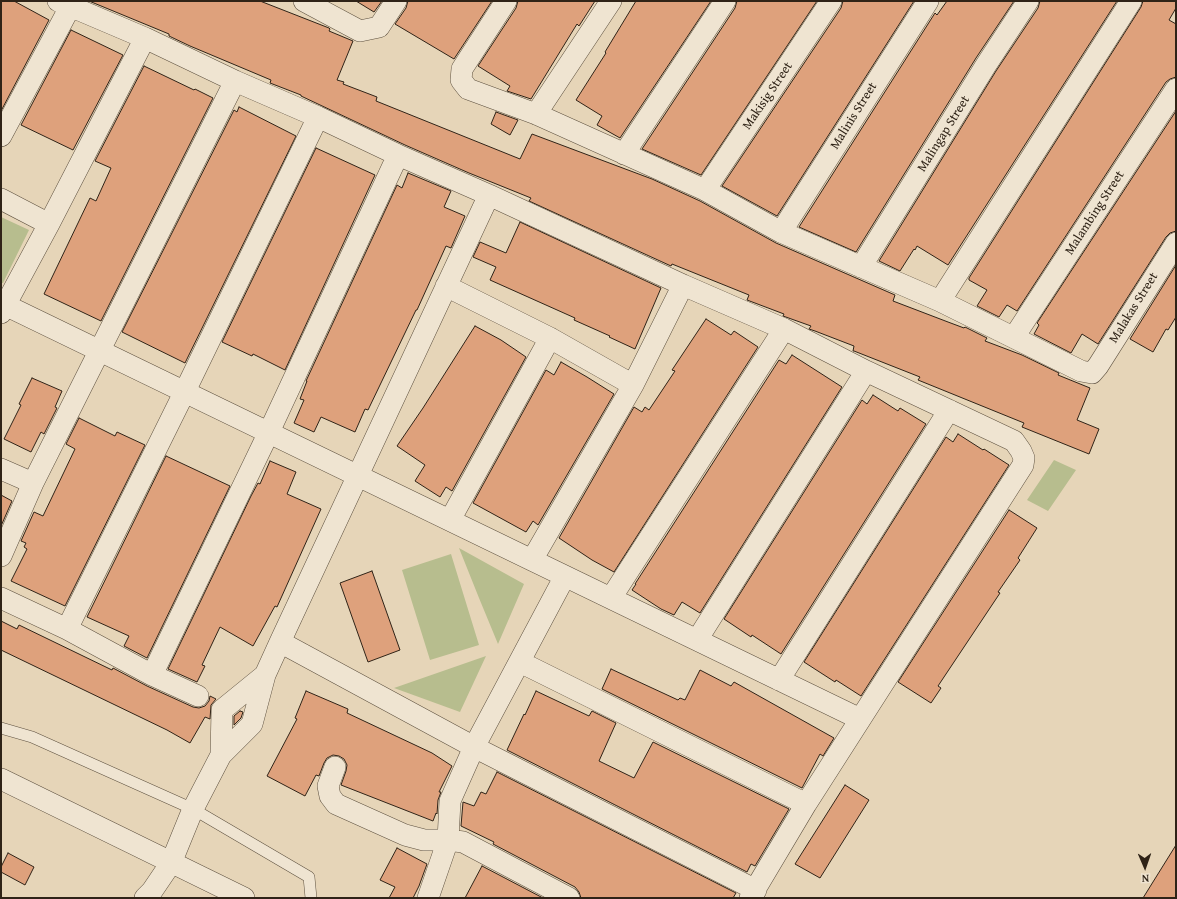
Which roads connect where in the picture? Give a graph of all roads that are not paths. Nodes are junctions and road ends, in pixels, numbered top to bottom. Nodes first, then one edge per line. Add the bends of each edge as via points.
1 (304, 1) edge
2 (396, 1) edge
3 (506, 1) edge
4 (611, 1) edge
5 (725, 1) edge
6 (831, 1) edge
7 (928, 1) edge
8 (1028, 1) edge
9 (1131, 1) edge
10 (64, 4) edge
11 (145, 38) junction
12 (235, 81) junction
13 (1176, 89) edge
14 (536, 114) junction
15 (318, 117) junction
16 (1, 136) edge
17 (624, 154) junction
18 (398, 155) junction
19 (705, 190) junction
20 (489, 195) junction
21 (1, 199) edge
22 (49, 224) junction
23 (780, 232) junction
24 (1176, 243) edge
25 (861, 267) junction
26 (683, 285) junction
27 (446, 286) junction
28 (940, 300) junction
29 (3, 307) edge
30 (784, 329) junction
31 (1014, 337) junction
32 (550, 338) junction
33 (100, 350) junction
34 (866, 372) junction
35 (632, 385) junction
36 (185, 391) junction
37 (949, 410) junction
38 (269, 432) junction
39 (1, 469) edge
40 (358, 475) junction
41 (33, 483) junction
42 (450, 520) junction
43 (1, 556) edge
44 (532, 560) junction
45 (565, 576) junction
46 (1, 598) edge
47 (611, 598) junction
48 (66, 629) junction
49 (697, 640) junction
50 (280, 642) junction
51 (520, 662) junction
52 (152, 675) junction
53 (266, 675) junction
54 (779, 680) junction
55 (198, 696) dead end
56 (860, 719) junction
57 (1, 728) edge
58 (474, 747) junction
59 (221, 755) junction
60 (335, 767) dead end
61 (1, 779) edge
62 (806, 804) junction
63 (193, 809) junction
64 (448, 840) junction
65 (171, 863) junction
66 (753, 894) edge
67 (149, 896) edge
68 (244, 898) edge
69 (311, 898) edge
70 (428, 898) edge
71 (569, 898) edge

1 - 2 street via 360,31 379,27
3 - 14 street via 462,69 461,80 468,89
4 - 14 street
5 - 17 street
6 - 19 street, Makisig Street
7 - 23 street, Malinis Street
8 - 25 street, Malingap Street
9 - 28 street
10 - 11 street
10 - 16 street
11 - 12 street
11 - 22 street
12 - 15 street
12 - 33 street
13 - 31 street, Malambing Street
14 - 17 street
15 - 18 street
15 - 36 street
17 - 19 street
18 - 20 street
18 - 38 street
19 - 23 street
20 - 26 street
20 - 27 street
21 - 22 street
22 - 29 street
23 - 25 street
24 - 31 street, Malakas Street via 1092,373
25 - 28 street
26 - 30 street
26 - 35 street
27 - 32 street
27 - 40 street
28 - 31 street
29 - 33 street
30 - 34 street
30 - 47 street
32 - 35 street
32 - 42 street
33 - 36 street
33 - 41 street
34 - 37 street
34 - 49 street
35 - 44 street
36 - 38 street
36 - 48 street
37 - 54 street
37 - 56 street via 1014,441 1024,458 1023,465
38 - 40 street
38 - 52 street
39 - 41 street
40 - 42 street
40 - 50 street
41 - 43 street
42 - 44 street
44 - 45 street
45 - 47 street
45 - 51 street
46 - 48 street
47 - 49 street
48 - 52 street
49 - 54 street
50 - 53 street
50 - 58 street
51 - 58 street
51 - 62 street
52 - 55 street
53 - 59 street via 252,724
53 - 59 street via 222,710
54 - 56 street
56 - 62 street
57 - 63 lane via 32,737
58 - 64 street via 450,802
58 - 66 street
59 - 63 street
60 - 64 street via 328,786 330,796 336,804 405,835 424,840
61 - 65 street
62 - 66 street
63 - 65 street
63 - 69 lane via 310,877
64 - 70 street
64 - 71 street via 464,842
65 - 67 street
65 - 68 street

